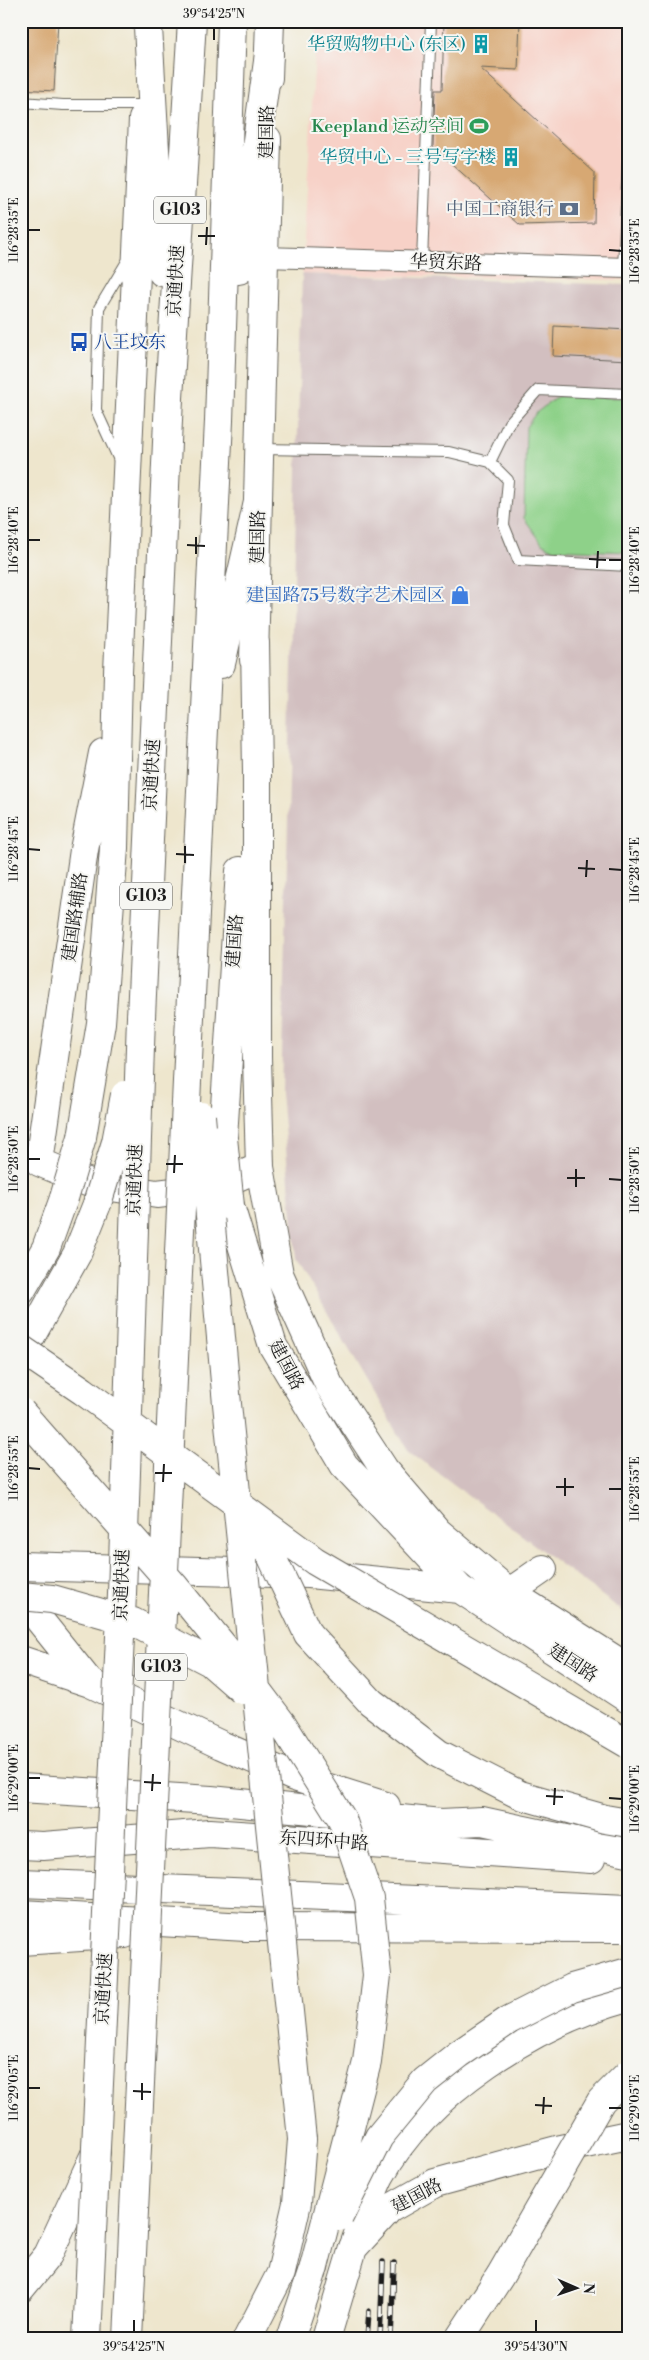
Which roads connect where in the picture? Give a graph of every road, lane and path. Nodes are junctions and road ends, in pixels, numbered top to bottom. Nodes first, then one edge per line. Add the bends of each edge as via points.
1 (192, 21) edge
2 (232, 21) edge
3 (270, 21) edge
4 (431, 21) edge
5 (148, 24) edge
6 (269, 54) junction
7 (21, 102) edge
8 (144, 105) junction
9 (628, 160) edge
10 (264, 257) junction
11 (422, 262) junction
12 (626, 268) edge
13 (628, 394) edge
14 (169, 398) junction
15 (219, 420) junction
16 (259, 449) junction
17 (490, 462) junction
18 (258, 502) junction
19 (628, 566) edge
20 (255, 642) junction
21 (118, 672) junction
22 (206, 731) junction
23 (191, 996) junction
24 (141, 1018) junction
25 (260, 1166) junction
26 (21, 1291) edge
27 (21, 1349) edge
28 (21, 1354) edge
29 (227, 1404) junction
30 (21, 1412) edge
31 (21, 1566) edge
32 (543, 1569) dead end
33 (460, 1589) junction
34 (510, 1593) junction
35 (21, 1597) edge
36 (487, 1606) junction
37 (21, 1660) edge
38 (628, 1668) edge
39 (90, 1683) junction
40 (628, 1699) edge
41 (284, 1725) junction
42 (628, 1744) edge
43 (21, 1788) edge
44 (441, 1823) junction
45 (628, 1823) edge
46 (21, 1845) edge
47 (628, 1852) edge
48 (628, 1861) edge
49 (21, 1883) edge
50 (628, 1909) edge
51 (21, 1914) edge
52 (246, 1927) junction
53 (628, 1928) edge
54 (21, 1941) edge
55 (628, 1972) edge
56 (628, 1997) edge
57 (628, 2074) edge
58 (622, 2136) edge
59 (97, 2150) junction
60 (354, 2248) junction
61 (314, 2267) junction
62 (21, 2288) edge
63 (87, 2339) edge
64 (128, 2339) edge
65 (247, 2339) edge
66 (290, 2339) edge
67 (326, 2339) edge
68 (459, 2339) edge

1 - 14 main road, 京通快速 / G103
2 - 15 main road, G103
3 - 6 main road, 建国路
4 - 11 lane
5 - 8 main road
5 - 14 main road
6 - 10 main road, 建国路
6 - 15 main road
7 - 8 lane
8 - 21 main road
9 - 12 lane
10 - 11 street, 华贸东路
10 - 16 main road, 建国路
11 - 12 street, 华贸东路
13 - 17 lane via 538,390 509,423
14 - 24 main road, 京通快速 / G103
15 - 22 main road, G103
16 - 17 lane via 449,452
16 - 18 main road, 建国路
17 - 19 lane via 508,480 504,524 518,560
18 - 20 main road, 建国路
18 - 22 main road
20 - 25 main road
20 - 33 main road, 建国路, bridge via 223,1138 230,1206 273,1346 344,1465
21 - 25 main road, 建国路辅路 via 84,850 39,1162 92,1184 157,1194 215,1187
21 - 26 main road, bridge via 114,848 101,1023 82,1137 64,1198 46,1248
22 - 23 main road, G103
23 - 29 main road, bridge
23 - 64 main road, G103, bridge
24 - 28 main road, bridge via 116,1142 97,1204 77,1254
24 - 59 main road, 京通快速 / G103, bridge via 122,1594
25 - 34 main road via 279,1274 330,1385 384,1469 438,1532
27 - 42 main road, bridge via 315,1561
29 - 45 main road, bridge via 254,1522 308,1634 370,1702 439,1754 520,1795
29 - 65 main road, bridge via 302,2139 297,2203 280,2273
30 - 41 main road, bridge via 175,1587
31 - 33 main road via 309,1574
32 - 34 main road
33 - 36 main road, 建国路
34 - 36 main road
34 - 38 main road
35 - 39 main road
35 - 41 main road, bridge via 52,1599 133,1622 210,1662
36 - 40 main road, 建国路
37 - 39 main road
39 - 44 main road via 294,1776
41 - 61 main road, bridge via 342,1819 369,1898 377,1975 367,2062
43 - 44 main road via 211,1800
44 - 47 main road via 482,1821
46 - 48 main road, 东四环中路 via 210,1833
49 - 50 main road
51 - 52 main road
52 - 53 main road
52 - 54 main road
55 - 61 main road, bridge via 572,1988 509,2020 425,2081 379,2137
56 - 60 main road via 554,2025 482,2066 421,2119 380,2177
57 - 68 main road, bridge via 601,2101 500,2276
58 - 60 main road, 建国路 via 435,2183 389,2209
59 - 62 main road, bridge via 48,2256
59 - 63 main road, 京通快速 / G103, bridge
60 - 67 main road, 建国路
61 - 66 main road

